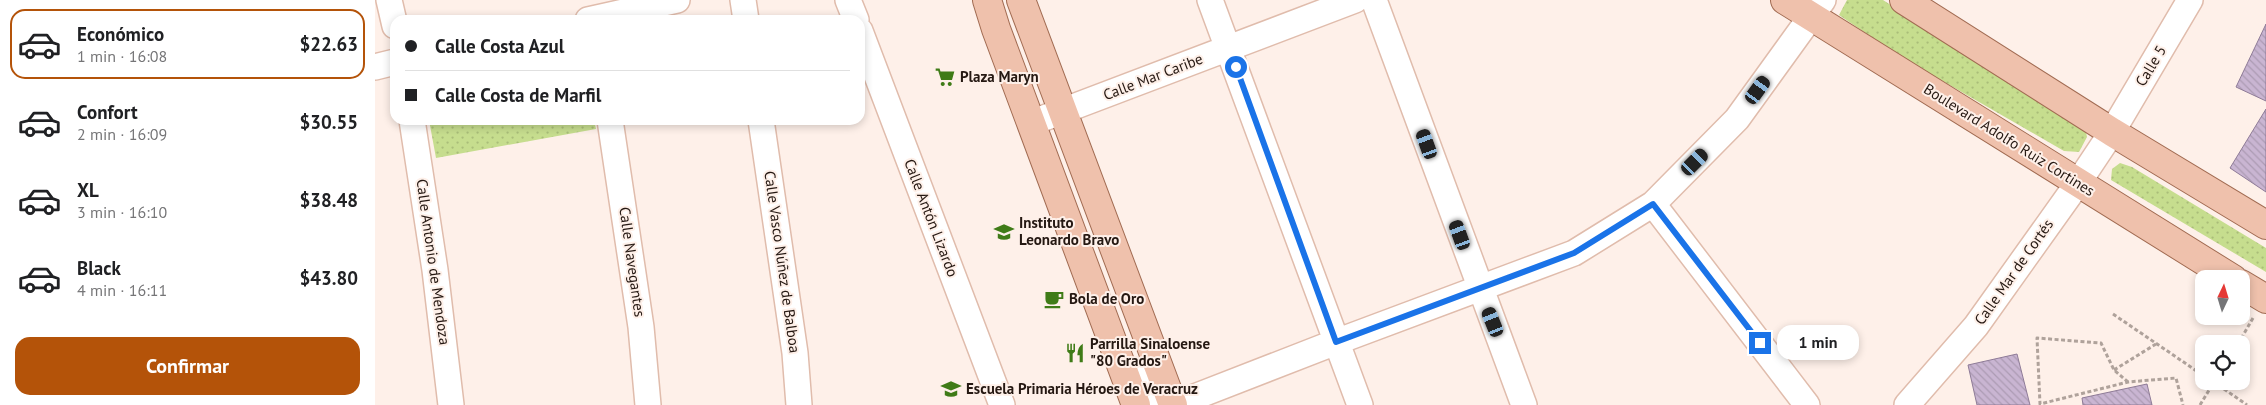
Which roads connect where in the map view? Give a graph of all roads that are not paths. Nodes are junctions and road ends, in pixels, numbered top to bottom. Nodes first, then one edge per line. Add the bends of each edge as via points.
1 (389, 0) edge
2 (677, 0) edge
3 (743, 0) edge
4 (848, 0) edge
5 (987, 0) edge
6 (1210, 0) edge
7 (1355, 0) edge
8 (1374, 0) edge
9 (1785, 0) edge
10 (1904, 0) edge
11 (2190, 0) edge
12 (1020, 2) edge
13 (1817, 8) edge
14 (392, 15) edge
15 (591, 15) edge
16 (745, 15) edge
17 (854, 15) edge
18 (865, 45) edge
19 (1229, 48) junction
20 (390, 63) edge
21 (375, 67) edge
22 (1063, 112) junction
23 (1031, 123) junction
24 (413, 125) edge
25 (611, 125) edge
26 (762, 125) edge
27 (2112, 132) junction
28 (2077, 183) junction
29 (1653, 204) junction
30 (2266, 225) edge
31 (2218, 270) edge
32 (1480, 289) junction
33 (2250, 289) edge
34 (2266, 299) edge
35 (1102, 314) junction
36 (1336, 342) junction
37 (451, 405) edge
38 (648, 405) edge
39 (799, 405) edge
40 (1002, 405) edge
41 (1136, 405) edge
42 (1173, 405) edge
43 (1360, 405) edge
44 (1525, 405) edge
45 (1807, 405) edge
46 (1907, 405) edge

1 - 14 street
2 - 15 street
3 - 16 street
4 - 17 street
5 - 23 main road
6 - 19 street
7 - 19 street, Calle Mar Caribe
8 - 32 street
9 - 13 main road, Boulevard Adolfo Ruiz Cortines
10 - 27 main road
11 - 27 street, Calle 5
12 - 22 main road
13 - 28 main road, Boulevard Adolfo Ruiz Cortines
13 - 29 street via 1737,119
18 - 40 street, Calle Antón Lizardo
19 - 22 street, Calle Mar Caribe
19 - 36 street
20 - 21 street
22 - 23 street, Calle Mar Caribe
22 - 42 main road
23 - 35 main road
24 - 37 street, Calle Antonio de Mendoza
25 - 38 street, Calle Navegantes via 641,327
26 - 39 street, Calle Vasco Núñez de Balboa via 795,353
27 - 28 street, Calle Mar de Cortés
27 - 30 main road
28 - 31 main road, Boulevard Adolfo Ruiz Cortines
28 - 46 street, Calle Mar de Cortés via 1976,326
29 - 32 street via 1574,253
29 - 45 street
32 - 36 street
32 - 44 street
33 - 34 main road
35 - 41 main road
35 - 42 street via 1114,321 1141,393
36 - 42 street
36 - 43 street

